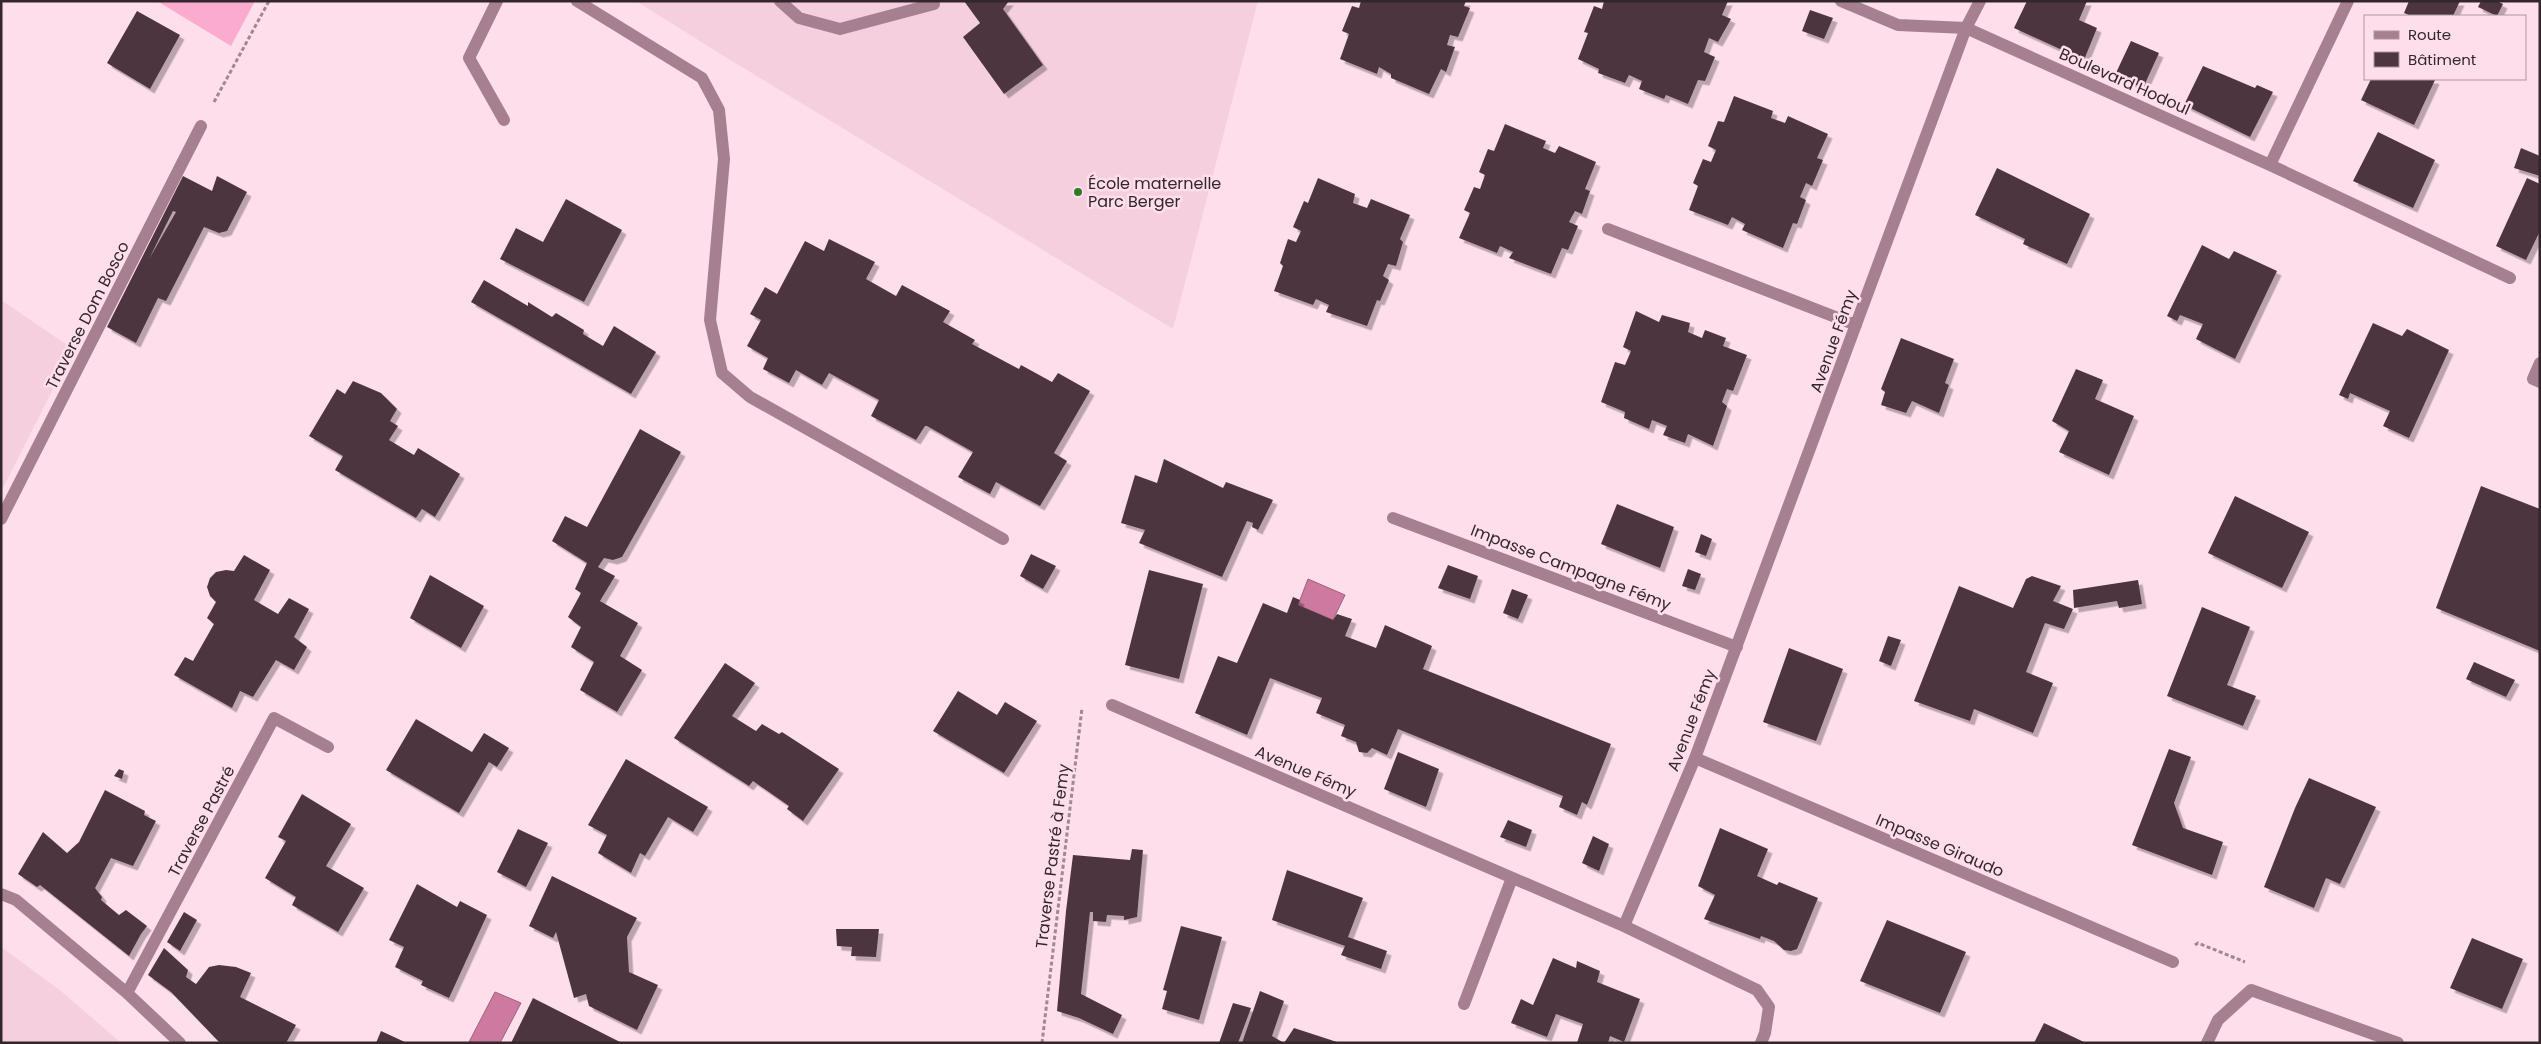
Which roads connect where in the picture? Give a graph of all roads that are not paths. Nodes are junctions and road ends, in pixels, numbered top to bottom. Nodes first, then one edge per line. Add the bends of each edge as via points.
1 (497, 1) edge
2 (577, 1) edge
3 (780, 1) edge
4 (1840, 1) edge
5 (1980, 1) edge
6 (2348, 1) edge
7 (934, 4) dead end
8 (1966, 28) junction
9 (504, 120) dead end
10 (201, 126) road end
11 (2270, 165) junction
12 (1608, 229) dead end
13 (2510, 278) dead end
14 (1856, 325) junction
15 (2540, 363) edge
16 (2540, 382) edge
17 (1393, 518) dead end
18 (1, 519) edge
19 (1003, 540) dead end
20 (1737, 646) junction
21 (1112, 705) road end
22 (328, 747) dead end
23 (1695, 758) junction
24 (1512, 878) junction
25 (1, 894) edge
26 (1624, 926) junction
27 (2173, 962) road end
28 (127, 993) junction
29 (1464, 1004) dead end
30 (180, 1043) edge
31 (1761, 1043) edge
32 (2207, 1043) edge
33 (2398, 1043) edge

1 - 9 street via 469,58
2 - 19 street via 702,78 719,110 724,159 710,320 722,374 750,397
3 - 7 street via 799,18 840,29
4 - 8 street via 1898,24
5 - 8 street, Avenue Fémy
6 - 11 street
8 - 11 street, Boulevard Hodoul
8 - 14 street, Avenue Fémy
10 - 18 street, Traverse Dom Bosco
11 - 13 street, Boulevard Hodoul
12 - 14 street
14 - 20 street, Avenue Fémy
15 - 16 street via 2533,379
17 - 20 street, Impasse Campagne Fémy
20 - 23 street, Avenue Fémy
21 - 24 street, Avenue Fémy
22 - 28 street, Traverse Pastré via 274,718
23 - 26 street, Avenue Fémy
23 - 27 street, Impasse Giraudo
24 - 26 street, Avenue Fémy
24 - 29 street
25 - 28 street via 16,900
26 - 31 street via 1757,990 1769,1007
28 - 30 street
32 - 33 street via 2218,1020 2251,990

